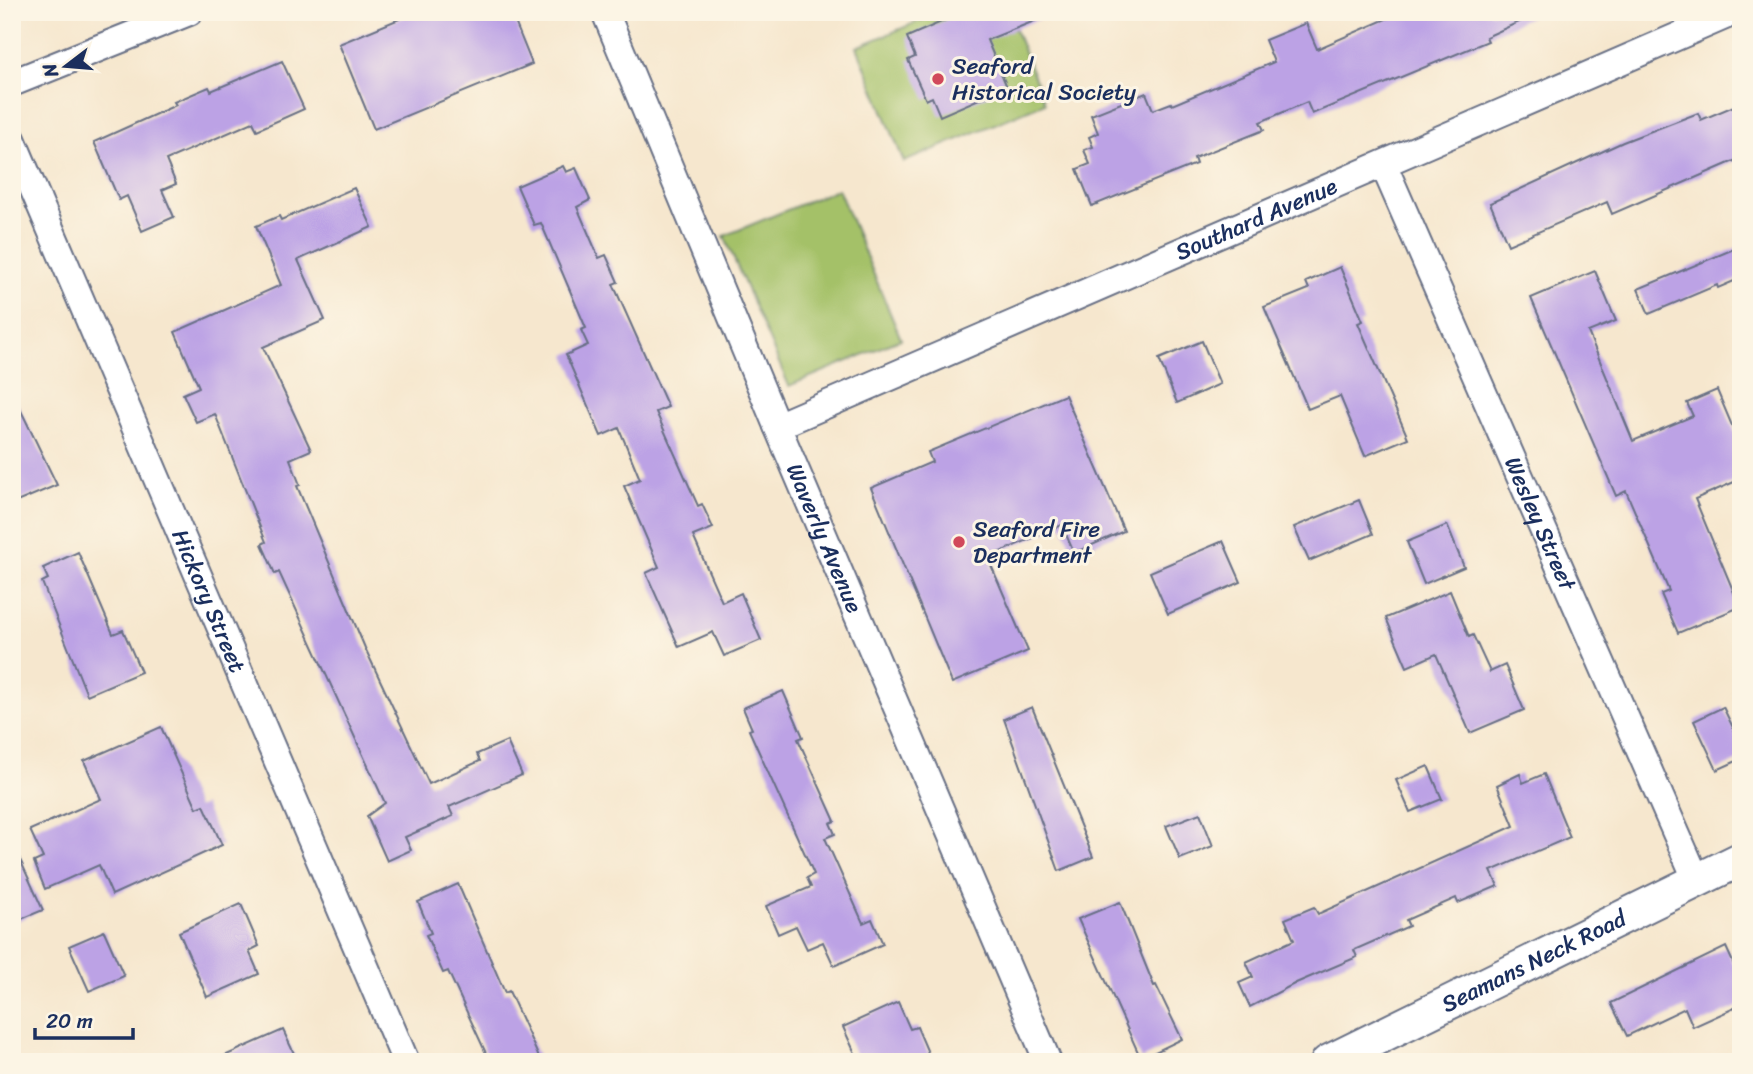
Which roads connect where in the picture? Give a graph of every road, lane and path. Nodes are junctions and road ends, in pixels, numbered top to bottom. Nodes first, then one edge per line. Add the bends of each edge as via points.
1 (189, 12) edge
2 (604, 12) edge
3 (1734, 12) edge
4 (12, 83) edge
5 (12, 139) edge
6 (1384, 166) junction
7 (777, 426) junction
8 (1741, 859) edge
9 (1697, 881) junction
10 (406, 1062) edge
11 (1048, 1062) edge
12 (1328, 1062) edge

1 - 4 street
2 - 7 street, Waverly Avenue
3 - 6 street, Southard Avenue
5 - 10 street, Hickory Street
6 - 7 street, Southard Avenue
6 - 9 street, Wesley Street
7 - 11 street, Waverly Avenue
8 - 9 street, Seamans Neck Road
9 - 12 street, Seamans Neck Road

